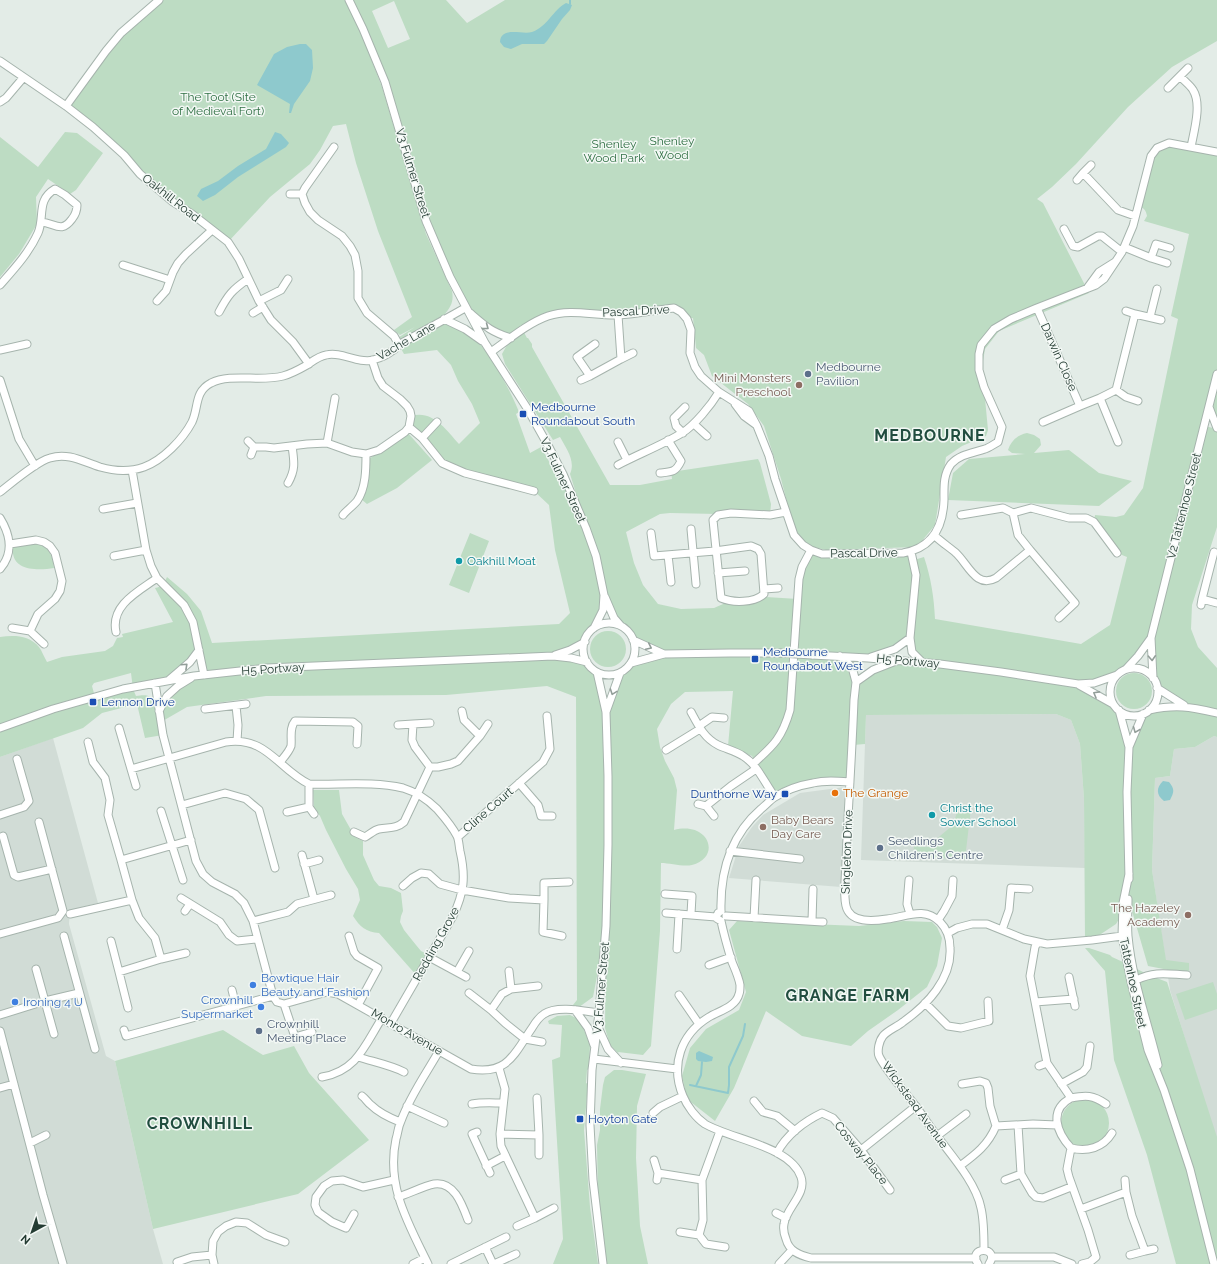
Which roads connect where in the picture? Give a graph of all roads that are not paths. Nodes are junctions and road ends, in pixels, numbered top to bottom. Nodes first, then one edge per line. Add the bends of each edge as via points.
1 (159, 0) edge
2 (349, 0) edge
3 (0, 62) edge
4 (1188, 68) dead end
5 (1180, 76) junction
6 (23, 78) junction
7 (1168, 88) dead end
8 (0, 102) edge
9 (66, 106) junction
10 (334, 147) dead end
11 (1191, 147) junction
12 (1217, 152) edge
13 (1091, 164) dead end
14 (1084, 173) junction
15 (1077, 180) dead end
16 (290, 194) dead end
17 (302, 194) junction
18 (1135, 216) junction
19 (41, 222) junction
20 (1064, 229) dead end
21 (212, 230) junction
22 (1170, 248) dead end
23 (1123, 250) junction
24 (1151, 258) junction
25 (1167, 263) dead end
26 (123, 265) dead end
27 (248, 279) junction
28 (288, 279) dead end
29 (170, 280) junction
30 (0, 285) edge
31 (1157, 289) dead end
32 (157, 301) dead end
33 (261, 304) junction
34 (465, 308) junction
35 (1037, 308) junction
36 (219, 312) dead end
37 (1126, 312) dead end
38 (252, 313) dead end
39 (1135, 314) junction
40 (618, 315) junction
41 (1150, 317) junction
42 (444, 319) junction
43 (1161, 320) dead end
44 (511, 338) junction
45 (484, 343) junction
46 (27, 344) dead end
47 (595, 344) dead end
48 (399, 345) junction
49 (0, 350) edge
50 (491, 352) junction
51 (633, 353) dead end
52 (621, 359) junction
53 (372, 360) junction
54 (309, 364) junction
55 (1217, 374) edge
56 (590, 376) junction
57 (0, 380) edge
58 (580, 380) dead end
59 (1116, 390) junction
60 (719, 392) junction
61 (335, 398) dead end
62 (1100, 398) junction
63 (1138, 401) dead end
64 (1080, 406) junction
65 (1209, 406) junction
66 (685, 407) dead end
67 (437, 422) dead end
68 (1043, 422) dead end
69 (694, 424) junction
70 (1204, 426) junction
71 (408, 427) junction
72 (1217, 429) edge
73 (683, 433) junction
74 (707, 436) dead end
75 (422, 438) junction
76 (668, 440) junction
77 (618, 442) dead end
78 (1118, 442) dead end
79 (327, 443) junction
80 (292, 446) junction
81 (366, 454) junction
82 (251, 455) dead end
83 (627, 460) junction
84 (618, 464) dead end
85 (35, 466) junction
86 (132, 470) junction
87 (660, 473) dead end
88 (288, 483) dead end
89 (534, 491) dead end
90 (0, 492) edge
91 (137, 504) junction
92 (103, 509) dead end
93 (786, 512) junction
94 (1013, 513) junction
95 (961, 514) dead end
96 (343, 515) dead end
97 (0, 518) edge
98 (691, 529) dead end
99 (651, 533) dead end
100 (934, 535) junction
101 (10, 544) junction
102 (146, 550) junction
103 (811, 550) junction
104 (1030, 550) junction
105 (715, 551) junction
106 (911, 552) junction
107 (1214, 552) dead end
108 (694, 553) junction
109 (1118, 553) dead end
110 (668, 555) junction
111 (114, 556) dead end
112 (0, 569) edge
113 (745, 571) dead end
114 (718, 573) junction
115 (157, 578) junction
116 (671, 582) dead end
117 (696, 584) dead end
118 (778, 588) dead end
119 (764, 589) junction
120 (604, 596) junction
121 (1217, 603) edge
122 (1059, 618) dead end
123 (622, 627) junction
124 (12, 628) dead end
125 (594, 628) junction
126 (30, 631) junction
127 (116, 632) dead end
128 (910, 638) junction
129 (1151, 638) junction
130 (633, 640) junction
131 (585, 642) junction
132 (44, 644) dead end
133 (199, 650) junction
134 (664, 654) junction
135 (553, 656) junction
136 (840, 656) junction
137 (868, 658) junction
138 (898, 660) junction
139 (587, 662) junction
140 (632, 663) junction
141 (923, 663) junction
142 (1126, 669) junction
143 (597, 672) junction
144 (620, 673) junction
145 (204, 675) junction
146 (1116, 675) junction
147 (194, 676) junction
148 (1153, 678) junction
149 (169, 680) junction
150 (856, 682) junction
151 (155, 683) junction
152 (1078, 684) junction
153 (1157, 688) junction
154 (246, 704) dead end
155 (1114, 704) junction
156 (236, 706) junction
157 (1188, 707) junction
158 (205, 708) dead end
159 (1119, 710) junction
160 (159, 711) junction
161 (462, 711) dead end
162 (606, 712) junction
163 (691, 712) dead end
164 (1146, 712) junction
165 (1214, 713) edge
166 (547, 716) dead end
167 (724, 718) dead end
168 (430, 723) dead end
169 (413, 724) junction
170 (488, 724) dead end
171 (398, 725) dead end
172 (700, 727) junction
173 (0, 728) edge
174 (119, 728) dead end
175 (480, 736) junction
176 (237, 741) junction
177 (88, 742) dead end
178 (357, 744) dead end
179 (1130, 747) junction
180 (666, 750) dead end
181 (18, 759) dead end
182 (168, 759) junction
183 (280, 762) junction
184 (754, 766) junction
185 (430, 767) junction
186 (131, 769) junction
187 (850, 782) junction
188 (519, 783) junction
189 (308, 784) junction
190 (136, 786) dead end
191 (417, 794) junction
192 (775, 797) junction
193 (698, 804) dead end
194 (182, 805) junction
195 (309, 806) junction
196 (706, 806) junction
197 (161, 811) dead end
198 (287, 812) dead end
199 (314, 814) dead end
200 (0, 815) edge
201 (552, 816) dead end
202 (714, 816) dead end
203 (39, 822) dead end
204 (354, 832) dead end
205 (4, 836) dead end
206 (458, 837) junction
207 (191, 840) junction
208 (171, 845) junction
209 (730, 852) junction
210 (302, 855) dead end
211 (800, 859) dead end
212 (121, 860) junction
213 (319, 860) dead end
214 (304, 864) junction
215 (275, 868) dead end
216 (52, 869) junction
217 (1129, 874) junction
218 (183, 880) dead end
219 (756, 880) dead end
220 (909, 880) dead end
221 (953, 880) dead end
222 (569, 882) dead end
223 (402, 886) dead end
224 (813, 888) dead end
225 (1030, 889) dead end
226 (462, 890) junction
227 (665, 894) dead end
228 (331, 895) dead end
229 (181, 898) dead end
230 (314, 899) junction
231 (132, 900) junction
232 (544, 900) junction
233 (190, 904) junction
234 (185, 911) dead end
235 (666, 913) dead end
236 (70, 914) dead end
237 (679, 914) junction
238 (691, 914) junction
239 (910, 914) junction
240 (721, 916) junction
241 (754, 918) junction
242 (938, 920) junction
243 (253, 921) junction
244 (812, 921) junction
245 (823, 922) dead end
246 (1002, 930) junction
247 (948, 933) junction
248 (0, 934) edge
249 (64, 936) dead end
250 (349, 936) dead end
251 (562, 936) dead end
252 (1122, 936) junction
253 (257, 939) junction
254 (111, 941) dead end
255 (1037, 943) junction
256 (677, 949) dead end
257 (469, 951) dead end
258 (186, 953) dead end
259 (429, 956) junction
260 (731, 957) junction
261 (161, 960) junction
262 (709, 965) dead end
263 (36, 969) dead end
264 (509, 971) dead end
265 (119, 972) junction
266 (457, 972) junction
267 (1187, 975) dead end
268 (466, 977) dead end
269 (1069, 977) dead end
270 (1136, 980) junction
271 (538, 986) dead end
272 (511, 989) junction
273 (232, 990) dead end
274 (79, 992) junction
275 (469, 993) dead end
276 (679, 995) dead end
277 (275, 999) junction
278 (45, 1001) junction
279 (988, 1001) dead end
280 (1035, 1002) junction
281 (925, 1003) junction
282 (284, 1004) junction
283 (358, 1005) junction
284 (236, 1006) junction
285 (128, 1008) dead end
286 (491, 1010) junction
287 (575, 1010) junction
288 (599, 1013) junction
289 (0, 1015) edge
290 (382, 1018) junction
291 (391, 1023) junction
292 (699, 1024) junction
293 (598, 1025) junction
294 (0, 1031) edge
295 (312, 1032) dead end
296 (54, 1034) dead end
297 (126, 1036) dead end
298 (525, 1038) junction
299 (542, 1042) dead end
300 (1090, 1046) dead end
301 (595, 1047) junction
302 (95, 1048) dead end
303 (439, 1051) junction
304 (358, 1058) junction
305 (594, 1059) junction
306 (621, 1063) junction
307 (1047, 1063) junction
308 (1039, 1066) dead end
309 (499, 1068) junction
310 (677, 1069) junction
311 (404, 1072) dead end
312 (322, 1077) dead end
313 (14, 1084) junction
314 (962, 1084) dead end
315 (1061, 1084) junction
316 (0, 1088) edge
317 (1164, 1090) junction
318 (362, 1096) dead end
319 (683, 1096) junction
320 (537, 1098) dead end
321 (1071, 1098) junction
322 (754, 1101) dead end
323 (503, 1103) junction
324 (472, 1104) dead end
325 (1106, 1104) dead end
326 (408, 1106) junction
327 (916, 1106) junction
328 (653, 1113) dead end
329 (966, 1114) dead end
330 (400, 1122) junction
331 (444, 1123) dead end
332 (1018, 1125) junction
333 (1057, 1125) junction
334 (996, 1126) junction
335 (720, 1131) junction
336 (795, 1131) junction
337 (477, 1132) dead end
338 (1112, 1133) dead end
339 (500, 1134) junction
340 (539, 1135) junction
341 (46, 1136) dead end
342 (937, 1136) junction
343 (30, 1143) junction
344 (1071, 1148) junction
345 (861, 1150) junction
346 (777, 1153) junction
347 (539, 1155) dead end
348 (505, 1156) junction
349 (654, 1160) dead end
350 (486, 1166) junction
351 (960, 1166) junction
352 (490, 1173) dead end
353 (1021, 1174) junction
354 (394, 1180) junction
355 (702, 1180) junction
356 (1005, 1180) dead end
357 (1125, 1180) dead end
358 (1071, 1187) junction
359 (890, 1190) dead end
360 (1126, 1192) junction
361 (398, 1197) junction
362 (554, 1208) dead end
363 (1081, 1209) junction
364 (776, 1213) dead end
365 (354, 1214) dead end
366 (535, 1218) junction
367 (786, 1218) junction
368 (468, 1220) dead end
369 (517, 1226) dead end
370 (680, 1232) dead end
371 (699, 1235) junction
372 (506, 1237) dead end
373 (285, 1242) dead end
374 (725, 1247) dead end
375 (485, 1248) junction
376 (1154, 1249) dead end
377 (792, 1250) junction
378 (984, 1250) junction
379 (1145, 1251) junction
380 (516, 1254) dead end
381 (212, 1255) junction
382 (1130, 1255) dead end
383 (427, 1261) edge
384 (977, 1261) edge
385 (990, 1261) edge
386 (177, 1262) dead end
387 (63, 1264) edge
388 (214, 1264) edge
389 (413, 1264) edge
390 (451, 1264) edge
391 (493, 1264) edge
392 (603, 1264) edge
393 (779, 1264) edge
394 (1072, 1264) edge
395 (1082, 1264) edge
396 (1214, 1264) edge

1 - 9 street via 121,33
2 - 34 street, V3 Fulmer Street via 385,82 426,221
3 - 6 street, Oakhill Road
4 - 5 street
5 - 7 street
5 - 11 street via 1197,98
6 - 8 street
6 - 9 street, Oakhill Road
9 - 21 street, Oakhill Road via 112,143 140,174
10 - 17 street
11 - 12 street
11 - 18 street via 1162,145 1152,153
13 - 14 street
14 - 15 street
14 - 18 street via 1118,210
16 - 17 street
17 - 48 street via 310,212 342,236 350,246 357,266 358,298 367,313 394,336
18 - 23 street
19 - 19 street via 44,201 55,189 77,205 76,213 68,224 62,227
19 - 30 street via 32,244
20 - 23 street via 1073,246 1078,247 1102,236
21 - 27 street, Oakhill Road via 228,242
21 - 29 street via 178,263
22 - 24 street via 1156,244
23 - 24 street
23 - 35 street via 1104,279 1096,285
24 - 25 street
26 - 29 street
27 - 33 street, Oakhill Road
27 - 36 street via 227,296
28 - 33 street via 281,290
29 - 32 street via 166,291
31 - 41 street
33 - 38 street
33 - 54 street, Oakhill Road via 271,320 293,342
34 - 42 street, Vache Lane
34 -> 44 street via 487,328
34 - 45 street, V3 Fulmer Street
35 - 64 street, Darwin Close
35 - 100 street via 994,329 981,345 979,370 1002,427 998,442 986,449 965,454 952,463 946,474 941,519
37 - 39 street
39 - 41 street
39 - 59 street
40 - 44 street, Pascal Drive via 560,313 533,323
40 - 52 street
40 - 60 street, Pascal Drive via 674,308 681,312 688,319 690,353 695,367 703,379
41 - 43 street
42 - 45 street via 465,329
42 - 48 street, Vache Lane
44 - 50 street, Pascal Drive
45 - 50 street, V3 Fulmer Street
46 - 49 street
47 - 56 street via 574,359
48 - 53 street, Vache Lane via 382,357
50 - 120 street, V3 Fulmer Street via 527,408 563,474 596,556
51 - 52 street
52 - 56 street
53 - 54 street, Vache Lane via 358,360 338,354 320,357
53 - 71 street via 383,386 407,406 411,416
54 - 86 street, Vache Lane via 284,376 262,379 230,378 207,385 199,395 185,434 157,460
55 - 65 street, V2 Tattenhoe Street
56 - 58 street
57 - 85 street via 19,439
59 - 62 street, Darwin Close
59 - 63 street
60 - 69 street
60 - 93 street, Pascal Drive via 749,411 769,456
61 - 79 street
62 - 64 street, Darwin Close
62 - 78 street
64 - 68 street, Darwin Close
65 - 70 street, V2 Tattenhoe Street
65 - 72 street
66 - 73 street via 674,418 676,426
67 - 75 street
69 - 73 street
69 - 74 street
70 - 72 street
70 - 129 street, V2 Tattenhoe Street
71 - 75 street
71 - 81 street via 405,432 379,450
73 - 76 street
75 - 89 street via 442,463 465,473
76 - 83 street
76 - 87 street via 681,461 671,472
77 - 83 street
79 - 80 street
79 - 81 street
80 - 82 street via 274,448 251,444
80 - 88 street via 295,466
81 - 96 street via 366,473 362,491 357,501
83 - 84 street
85 - 86 street via 60,456 72,457 114,470
85 - 90 street
86 - 91 street
91 - 92 street
91 - 102 street
93 - 103 street, Pascal Drive via 794,535
93 - 105 street via 770,515 718,515 713,520
94 - 95 street via 1002,508
94 - 104 street via 1018,535
94 - 109 street via 1031,508 1069,518 1086,518 1094,522
97 - 101 street via 8,533
98 - 108 street
99 - 110 street via 654,556
100 - 104 street via 957,554 977,578 985,581 996,578
100 - 106 street via 926,545
101 - 112 street via 5,563
101 - 126 street via 36,540 50,546 55,553 62,581 55,599 38,614
102 - 111 street
102 - 115 street
103 - 106 street, Pascal Drive via 822,554
103 - 184 street via 799,579 790,710 777,740
104 - 122 street via 1075,603
105 - 108 street
105 - 114 street
105 - 119 street via 751,546 758,549 761,554
106 - 128 street via 916,575
107 - 121 street via 1202,602
108 - 110 street
108 - 117 street
110 - 116 street
113 - 114 street
114 - 119 street via 721,598 730,602 759,597 764,594
115 - 127 street via 122,606 115,621
115 - 133 street via 184,605 193,622
118 - 119 street
120 - 123 street, V3 Fulmer Street via 614,618
120 - 125 street, V3 Fulmer Street via 603,610
123 - 125 street via 608,624
123 - 130 street
124 - 126 street
125 - 131 street
126 - 132 street
128 - 137 street via 894,649
128 - 141 street via 912,652
129 - 142 street, V2 Tattenhoe Street
129 -> 148 street, V2 Tattenhoe Street
130 -> 134 street, H5 Portway
130 - 140 street via 635,647
131 - 135 street, H5 Portway
131 - 139 street via 584,656
133 - 145 street
149 -> 133 street via 190,662
134 - 136 street, H5 Portway, bridge via 730,652
134 - 140 street, H5 Portway
135 - 139 street, H5 Portway
135 - 145 street, H5 Portway via 267,668
136 - 137 street, H5 Portway
136 - 150 street, Singleton Drive via 852,667
137 - 138 street, H5 Portway
138 - 141 street, H5 Portway
138 - 150 street via 873,670
139 - 143 street
140 - 144 street
141 - 152 street, H5 Portway
142 - 146 street
142 - 148 street via 1141,669
143 - 144 street via 608,675
143 - 162 street, V3 Fulmer Street
144 -> 162 street, V3 Fulmer Street
145 - 147 street, H5 Portway
146 - 152 street, H5 Portway via 1094,683
146 - 155 street via 1110,689 1110,697
147 - 149 street, H5 Portway
147 - 160 street via 167,696
148 - 153 street
149 - 151 street, H5 Portway
150 - 187 street, Singleton Drive
151 - 160 street
151 - 173 street, H5 Portway via 53,708
155 -> 152 street, H5 Portway
153 - 157 street
153 - 164 street via 1154,704
154 - 156 street
155 - 159 street
156 - 158 street
156 - 176 street
157 - 164 street via 1167,706
157 - 165 street
159 - 164 street via 1130,715
159 - 179 street, Tattenhoe Street
160 - 182 street
161 - 175 street via 464,720
162 - 288 street, V3 Fulmer Street via 606,926
163 - 172 street
164 -> 179 street, Tattenhoe Street
166 - 188 street, Cline Court via 550,749 543,762
167 - 172 street via 712,717
168 - 169 street
169 - 171 street
169 - 185 street via 412,740
170 - 175 street
172 - 180 street
172 - 184 street via 710,740 743,756
174 - 186 street
175 - 185 street via 458,760
176 - 182 street
176 - 183 street via 263,749
177 - 212 street via 93,762 105,778 110,800 108,815
178 - 183 street via 358,726 353,722 295,721 292,725 291,746
179 - 217 street, Tattenhoe Street
181 - 200 street via 29,801 24,807
182 - 186 street
182 - 194 street
183 - 189 street
184 - 192 street
184 - 196 street
185 - 191 street
186 - 190 street
187 - 192 street via 813,783
187 - 239 street, Singleton Drive via 845,898 848,910 855,918 868,920 888,920
188 - 201 street, Cline Court via 538,805 541,816
188 - 206 street, Cline Court
189 - 191 street, Redding Grove via 384,784
189 - 195 street
191 - 204 street via 401,825 377,829 365,838
191 - 206 street, Redding Grove via 446,819
192 - 209 street via 744,827
193 - 196 street
194 - 207 street
194 - 215 street via 226,793 246,798 259,810
195 - 198 street
195 - 199 street
196 - 202 street
197 - 208 street
203 - 216 street
205 - 216 street via 14,875 18,877
206 - 226 street, Redding Grove via 464,867
207 - 208 street
207 - 243 street via 196,861 204,874 212,882 235,894 244,903
208 - 212 street
208 - 218 street
209 - 211 street
209 - 240 street via 722,884
210 - 214 street
212 - 231 street
213 - 214 street
214 - 230 street
216 - 248 street via 63,911 58,918
217 - 252 street, Tattenhoe Street
217 - 270 street, Tattenhoe Street via 1128,935
219 - 241 street
220 - 239 street via 907,904
221 - 242 street via 952,896
222 - 232 street via 544,884
223 - 226 street via 421,873 429,874 440,884
224 - 244 street
225 - 246 street via 1011,888 1009,910
226 - 232 street via 509,898
226 - 259 street, Redding Grove via 452,916
227 - 238 street via 692,892
228 - 230 street
229 - 233 street
230 - 243 street via 297,904 288,912
231 - 236 street
231 - 261 street via 139,918 155,938
232 - 251 street via 543,932
233 - 234 street
233 - 253 street via 220,922 237,941
235 - 237 street
237 - 238 street
237 - 256 street
238 - 240 street
239 - 242 street, Singleton Drive via 928,914
240 - 241 street
240 - 260 street
241 - 244 street
242 - 247 street
243 - 253 street
244 - 245 street
246 - 247 street via 987,924 972,924
246 - 255 street
247 - 281 street, Wickstead Avenue via 950,962 944,980
249 - 274 street
250 - 283 street via 357,956 381,970
252 - 255 street via 1055,944
252 - 317 street, Tattenhoe Street via 1148,1050
253 - 277 street
254 - 265 street
255 - 280 street via 1030,976
257 - 266 street
258 - 261 street
259 - 266 street
259 - 291 street, Redding Grove
260 - 262 street
260 - 292 street via 740,986 739,995 731,1005
261 - 265 street
263 - 278 street
264 - 272 street
265 - 285 street
266 - 268 street
267 - 270 street via 1158,973
269 - 280 street via 1075,1002
270 - 317 street, Tattenhoe Street
271 - 272 street
272 - 286 street via 502,994
273 - 284 street
274 - 278 street
274 - 302 street
275 - 286 street
276 - 292 street
277 - 282 street, Monro Avenue
277 - 284 street
278 - 289 street
278 - 296 street
279 - 281 street via 989,1021 961,1028 948,1026
280 - 307 street
281 - 327 street, Wickstead Avenue via 883,1036 879,1044 879,1055
282 - 283 street, Monro Avenue via 327,992 338,994
282 - 295 street via 295,1037
283 - 290 street, Monro Avenue
284 - 297 street
286 - 298 street
287 - 288 street
287 - 298 street via 557,1009 544,1014
287 - 301 street via 588,1028
288 - 293 street, V3 Fulmer Street
290 - 291 street, Monro Avenue
290 - 304 street
291 - 303 street, Monro Avenue
292 - 310 street via 685,1040 679,1054
293 - 301 street, V3 Fulmer Street
293 - 306 street via 608,1049
294 - 313 street
298 - 299 street
298 - 309 street via 510,1061
300 - 315 street via 1087,1067
301 - 305 street, V3 Fulmer Street
303 - 309 street, Monro Avenue via 471,1069 489,1071
303 - 326 street
304 - 311 street via 393,1066
304 - 312 street via 344,1069
305 - 306 street
305 - 392 street, V3 Fulmer Street via 590,1125 593,1180
306 - 310 street
307 - 308 street
307 - 315 street
309 - 323 street via 505,1089
310 - 319 street
313 - 316 street
313 - 343 street
314 - 334 street via 980,1081 986,1083
315 - 321 street
317 - 396 street, Tattenhoe Street via 1190,1168
318 - 330 street via 377,1110
319 - 328 street
319 - 335 street via 691,1110 704,1123
320 - 340 street
321 - 325 street via 1090,1096
321 - 333 street via 1064,1102 1057,1113
322 - 336 street via 763,1112 777,1116
323 - 324 street
323 - 339 street
326 - 330 street
326 - 331 street
327 - 342 street, Wickstead Avenue
327 - 345 street
329 - 342 street
330 - 354 street via 394,1148
332 - 333 street
332 - 334 street
332 - 353 street
333 - 344 street via 1062,1138
334 - 351 street via 983,1148
335 - 346 street
335 - 355 street
336 - 345 street, Cosway Place via 822,1113 832,1118
336 - 346 street, Cosway Place
337 - 350 street via 472,1134
338 - 344 street via 1109,1139 1095,1148
339 - 340 street
339 - 348 street
340 - 347 street
341 - 343 street
342 - 351 street, Wickstead Avenue
343 - 387 street
344 - 358 street via 1067,1169
345 - 359 street, Cosway Place
346 - 367 street via 796,1168 801,1178 798,1196
348 - 350 street
348 - 366 street
349 - 355 street via 658,1177
350 - 352 street
351 - 378 street, Wickstead Avenue via 976,1192 981,1207
353 - 356 street
353 - 358 street via 1036,1197 1043,1198
354 - 361 street
354 - 365 street via 363,1187 343,1180 332,1181 324,1186 316,1197 315,1205 318,1212 332,1222 346,1228
355 - 371 street via 703,1220
357 - 360 street
358 - 363 street
360 - 363 street
360 - 379 street
361 - 368 street via 434,1184 446,1185 456,1194
361 - 383 street
362 - 366 street
363 - 395 street via 1096,1257
364 - 367 street
366 - 369 street
367 - 377 street via 784,1231 786,1241
370 - 371 street
371 - 374 street via 706,1244
372 - 375 street
373 - 381 street via 266,1235 247,1223 236,1222 218,1232 213,1241
375 - 390 street
375 - 391 street
376 - 379 street
377 - 384 street via 811,1258
377 - 393 street
378 - 384 street via 979,1251
378 - 385 street via 988,1251
379 - 382 street
380 - 391 street
381 - 386 street
381 - 388 street
383 - 389 street
385 - 394 street via 1054,1257

